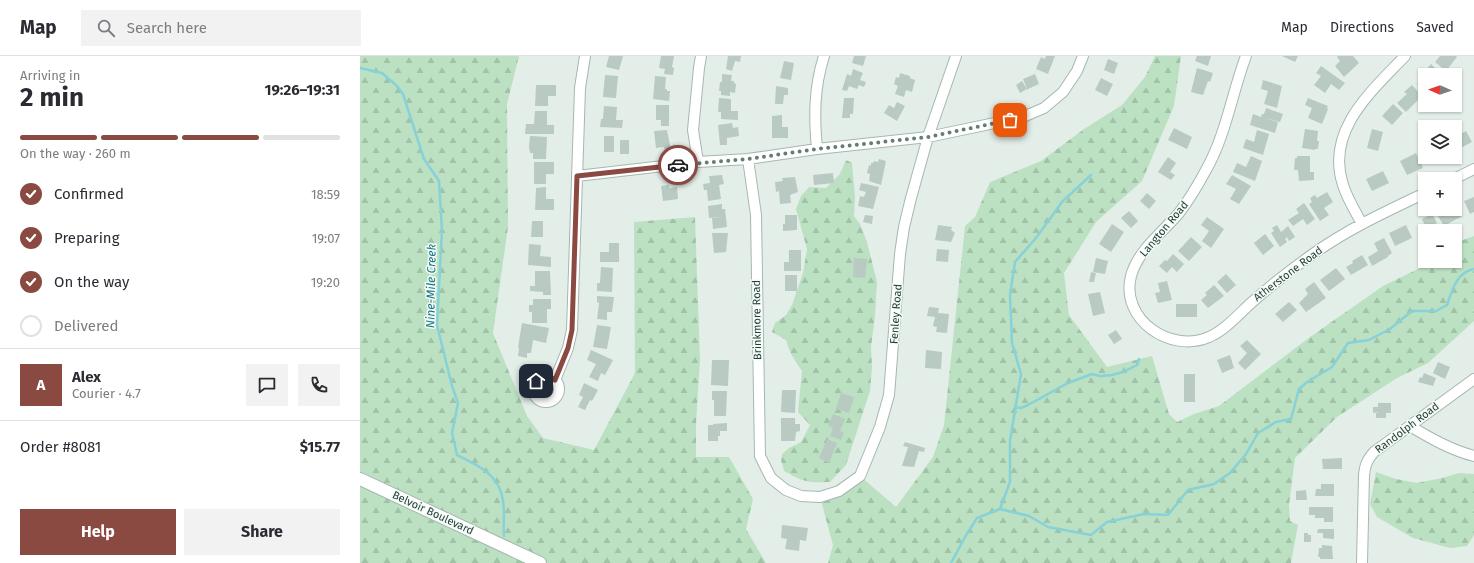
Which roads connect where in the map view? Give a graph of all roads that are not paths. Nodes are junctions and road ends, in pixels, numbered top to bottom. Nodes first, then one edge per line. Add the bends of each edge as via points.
1 (585, 56) edge
2 (701, 56) edge
3 (824, 56) edge
4 (956, 56) edge
5 (1083, 56) edge
6 (1246, 56) edge
7 (1405, 56) edge
8 (928, 137) junction
9 (817, 149) junction
10 (748, 159) junction
11 (698, 162) junction
12 (1474, 169) edge
13 (1462, 175) edge
14 (577, 176) junction
15 (1418, 196) edge
16 (1362, 224) junction
17 (1154, 331) joint
18 (1474, 379) edge
19 (555, 380) dead end
20 (1410, 426) junction
21 (1474, 456) edge
22 (771, 478) joint
23 (360, 479) edge
24 (540, 563) edge
25 (1362, 563) edge

1 - 14 street via 580,88
2 - 11 street via 694,130
3 - 9 street via 815,93
4 - 8 street, Fenley Road
5 - 8 street via 1077,71 1063,92 1044,108 1023,118
6 - 17 street, Langton Road via 1223,129 1207,168 1180,211 1141,255 1134,270 1129,288 1132,302 1138,314
7 - 16 street via 1362,101 1348,122 1343,137 1340,169 1343,185
8 - 9 street
8 - 22 street, Fenley Road via 904,227 889,395 880,427 860,476 839,491 820,498 801,496 786,490
9 - 10 street
10 - 11 street
10 - 22 street, Brinkmore Road via 756,215 760,456
11 - 14 street
12 - 13 street
14 - 19 street via 572,330 568,348
15 - 16 street, Atherstone Road
16 - 17 street, Atherstone Road via 1313,254 1210,337 1199,341 1177,342 1164,338
18 - 20 street, Randolph Road
20 - 21 street via 1431,439
20 - 25 street, Randolph Road via 1374,452 1366,463
23 - 24 street, Belvoir Boulevard

